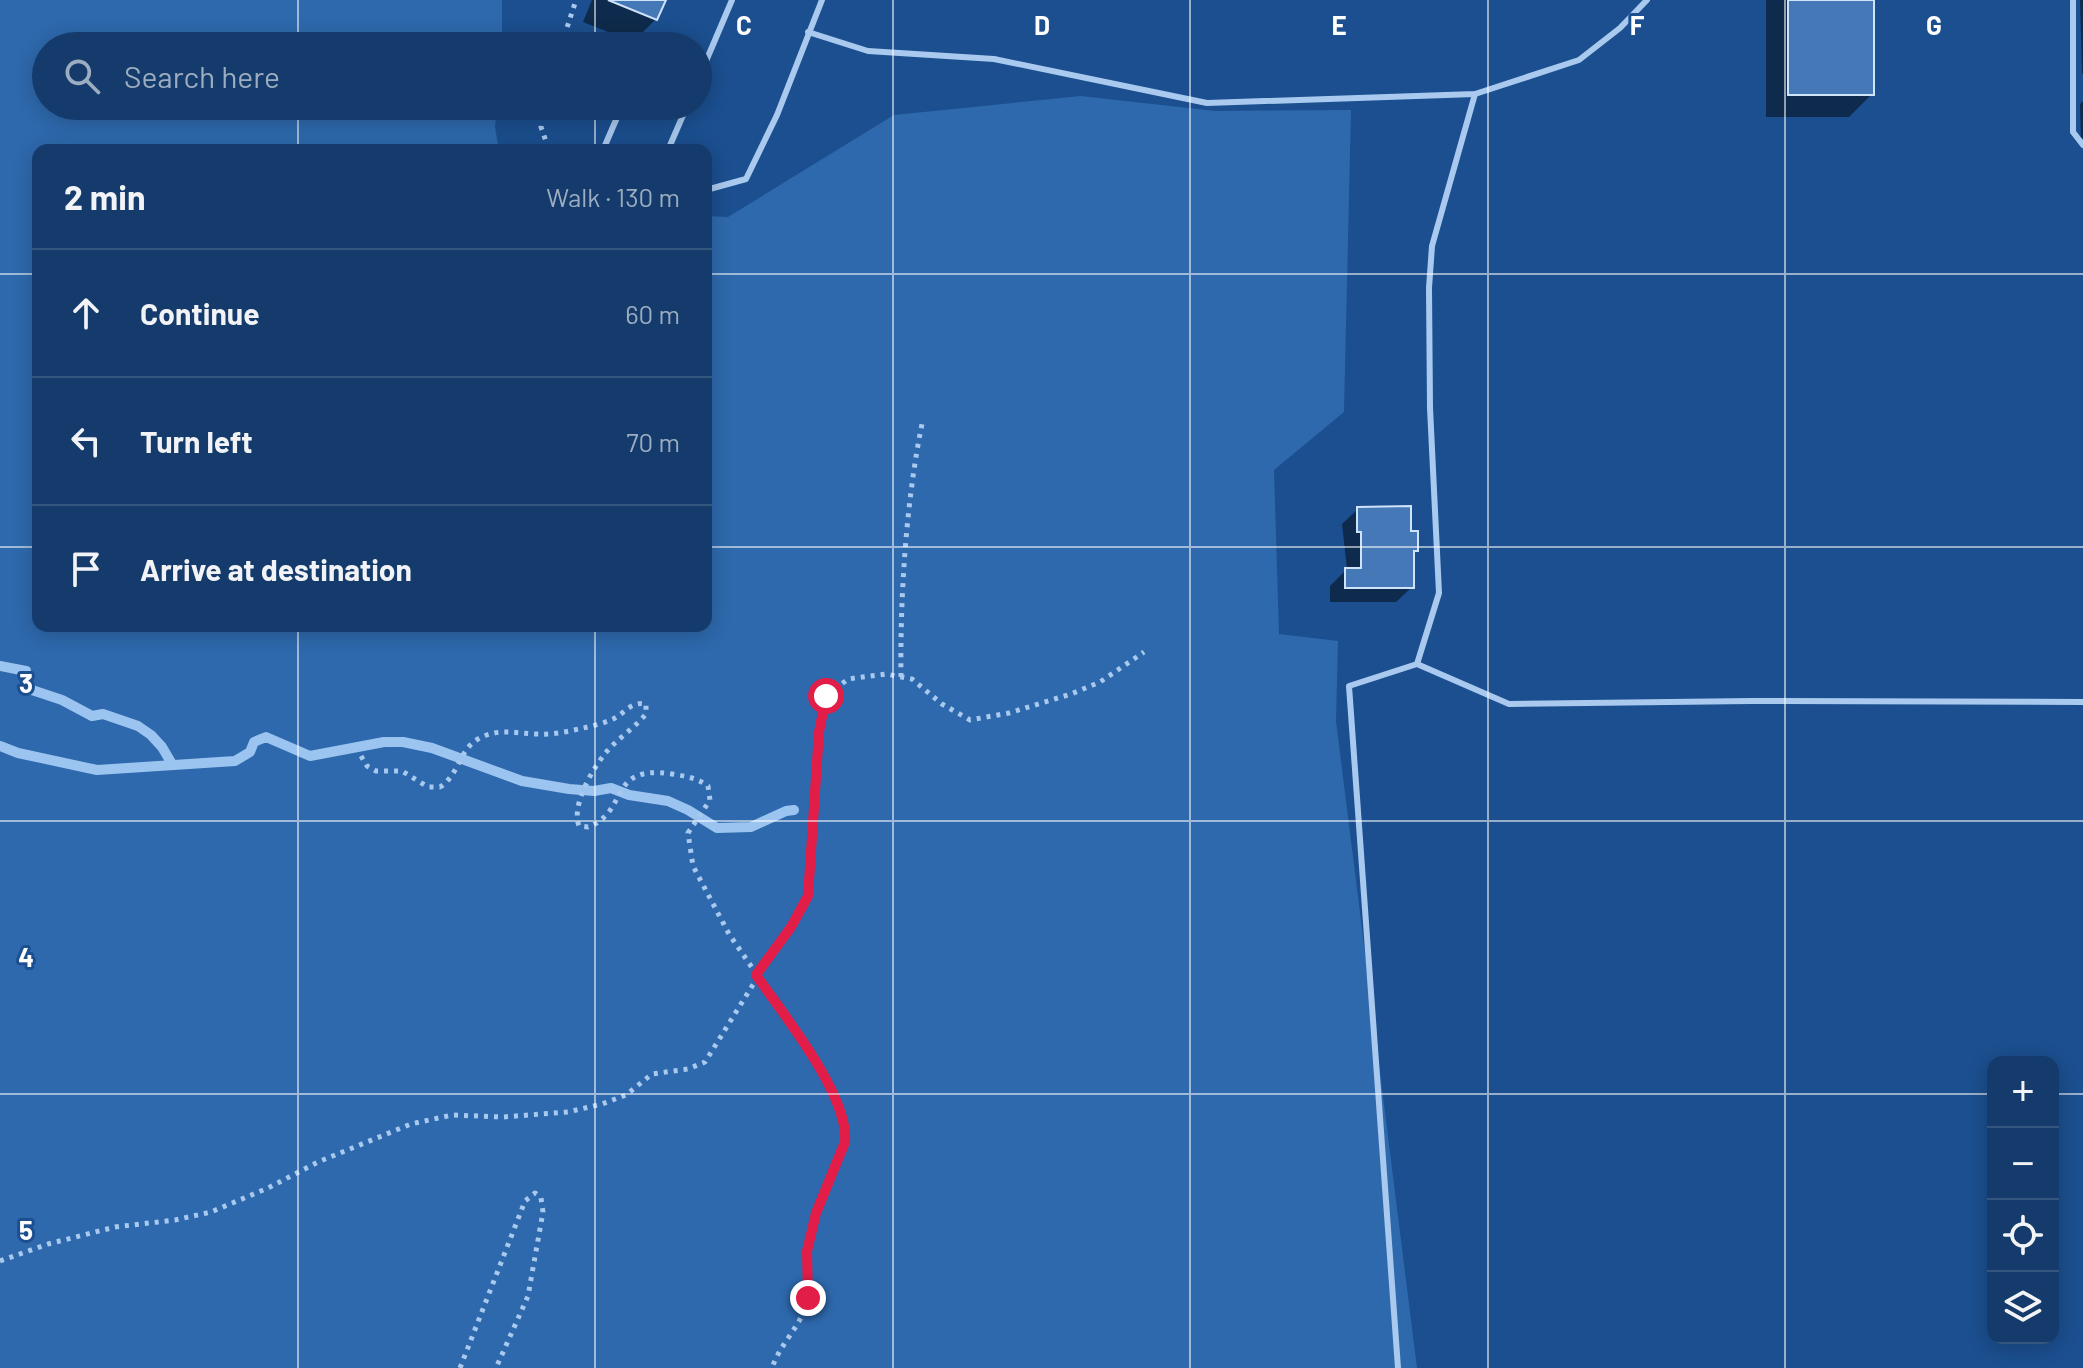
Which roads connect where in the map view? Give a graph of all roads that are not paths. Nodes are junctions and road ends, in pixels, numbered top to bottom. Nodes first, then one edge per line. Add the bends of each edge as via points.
1 (732, 0) edge
2 (821, 0) edge
3 (1647, 0) edge
4 (2073, 0) edge
5 (808, 32) junction
6 (712, 47) edge
7 (1475, 94) junction
8 (616, 120) edge
9 (681, 120) edge
10 (606, 144) edge
11 (671, 144) edge
12 (2083, 145) edge
13 (712, 188) edge
14 (1417, 664) junction
15 (2083, 702) edge
16 (1398, 1368) edge

1 - 6 lane
2 - 5 lane
3 - 7 lane via 1579,60
4 - 12 lane via 2073,132
5 - 7 lane via 868,51 994,59 1207,103
5 - 13 lane via 746,179
7 - 14 lane via 1432,246 1430,408 1439,593
8 - 10 lane
9 - 11 lane
14 - 15 lane via 1509,704
14 - 16 lane via 1349,686

